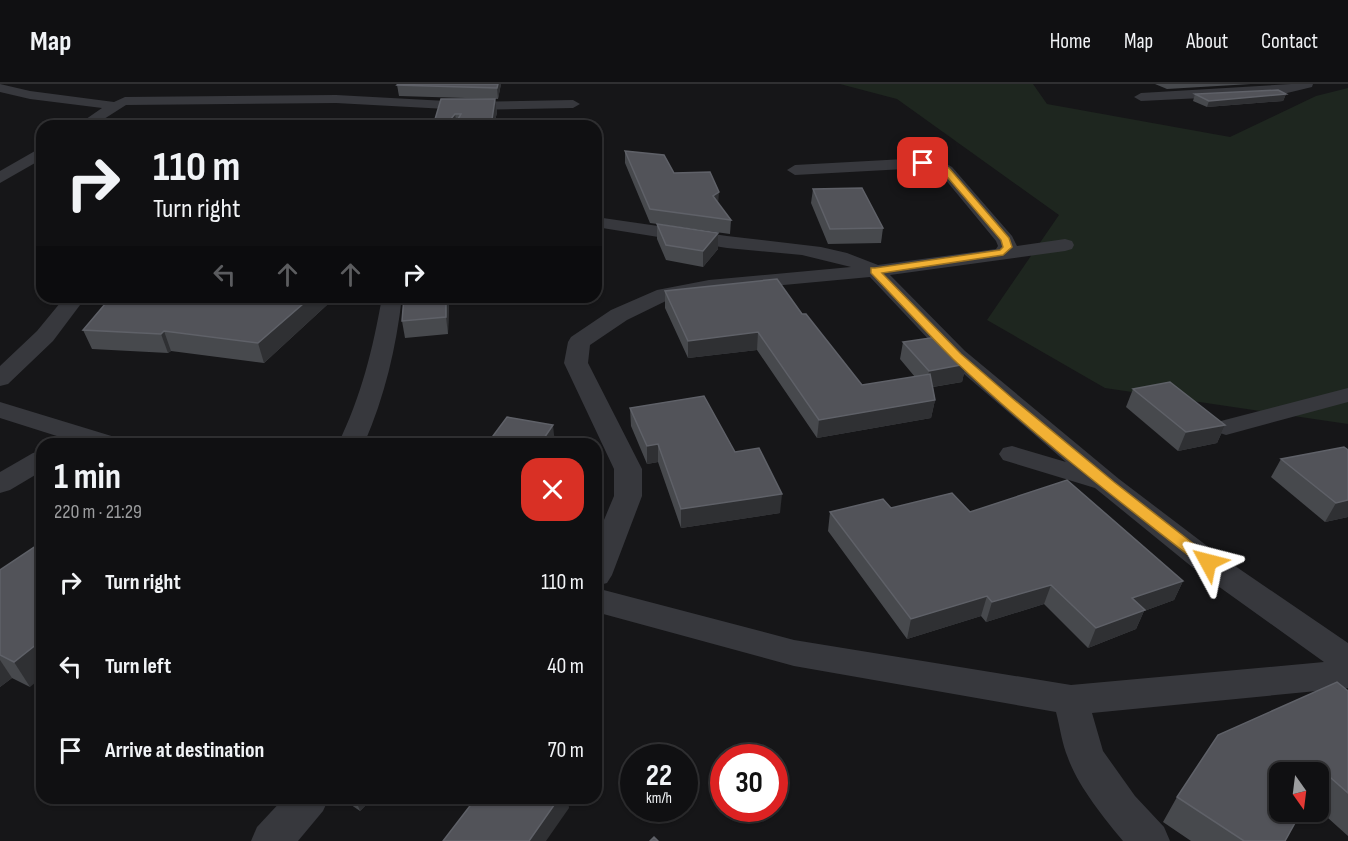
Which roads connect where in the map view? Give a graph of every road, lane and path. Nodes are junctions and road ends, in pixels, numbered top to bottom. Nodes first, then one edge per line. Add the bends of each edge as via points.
1 (1307, 84) edge
2 (0, 88) edge
3 (151, 88) dead end
4 (1141, 97) dead end
5 (120, 103) junction
6 (573, 104) dead end
7 (93, 120) edge
8 (36, 156) edge
9 (795, 170) dead end
10 (0, 178) edge
11 (602, 223) edge
12 (1065, 244) dead end
13 (1003, 252) junction
14 (875, 271) junction
15 (71, 303) edge
16 (391, 303) edge
17 (0, 379) edge
18 (1348, 394) edge
19 (0, 410) edge
20 (1226, 426) edge
21 (69, 438) edge
22 (354, 438) edge
23 (1012, 454) dead end
24 (36, 463) edge
25 (0, 484) edge
26 (1109, 485) junction
27 (602, 560) edge
28 (602, 602) edge
29 (1348, 662) edge
30 (1348, 674) edge
31 (1071, 700) junction
32 (304, 804) edge
33 (272, 841) edge
34 (1149, 841) edge

1 - 4 street via 1283,90
2 - 5 street via 30,95
3 - 5 street
5 - 6 street via 336,99 465,106
5 - 7 street
8 - 10 street
9 - 13 street via 937,165 946,170 1005,240 1008,247
11 - 14 street via 831,254 858,261
12 - 13 street
13 - 14 street
14 - 26 street via 957,356
14 - 27 street via 744,282 664,294 619,315 579,342 576,363 628,469 628,496
15 - 17 street via 45,336
16 - 22 street via 371,400
18 - 20 street
19 - 21 street
23 - 26 street
24 - 25 street
26 - 29 street
28 - 31 street via 794,653
30 - 31 street
31 - 34 street via 1086,757 1120,809
32 - 33 street

